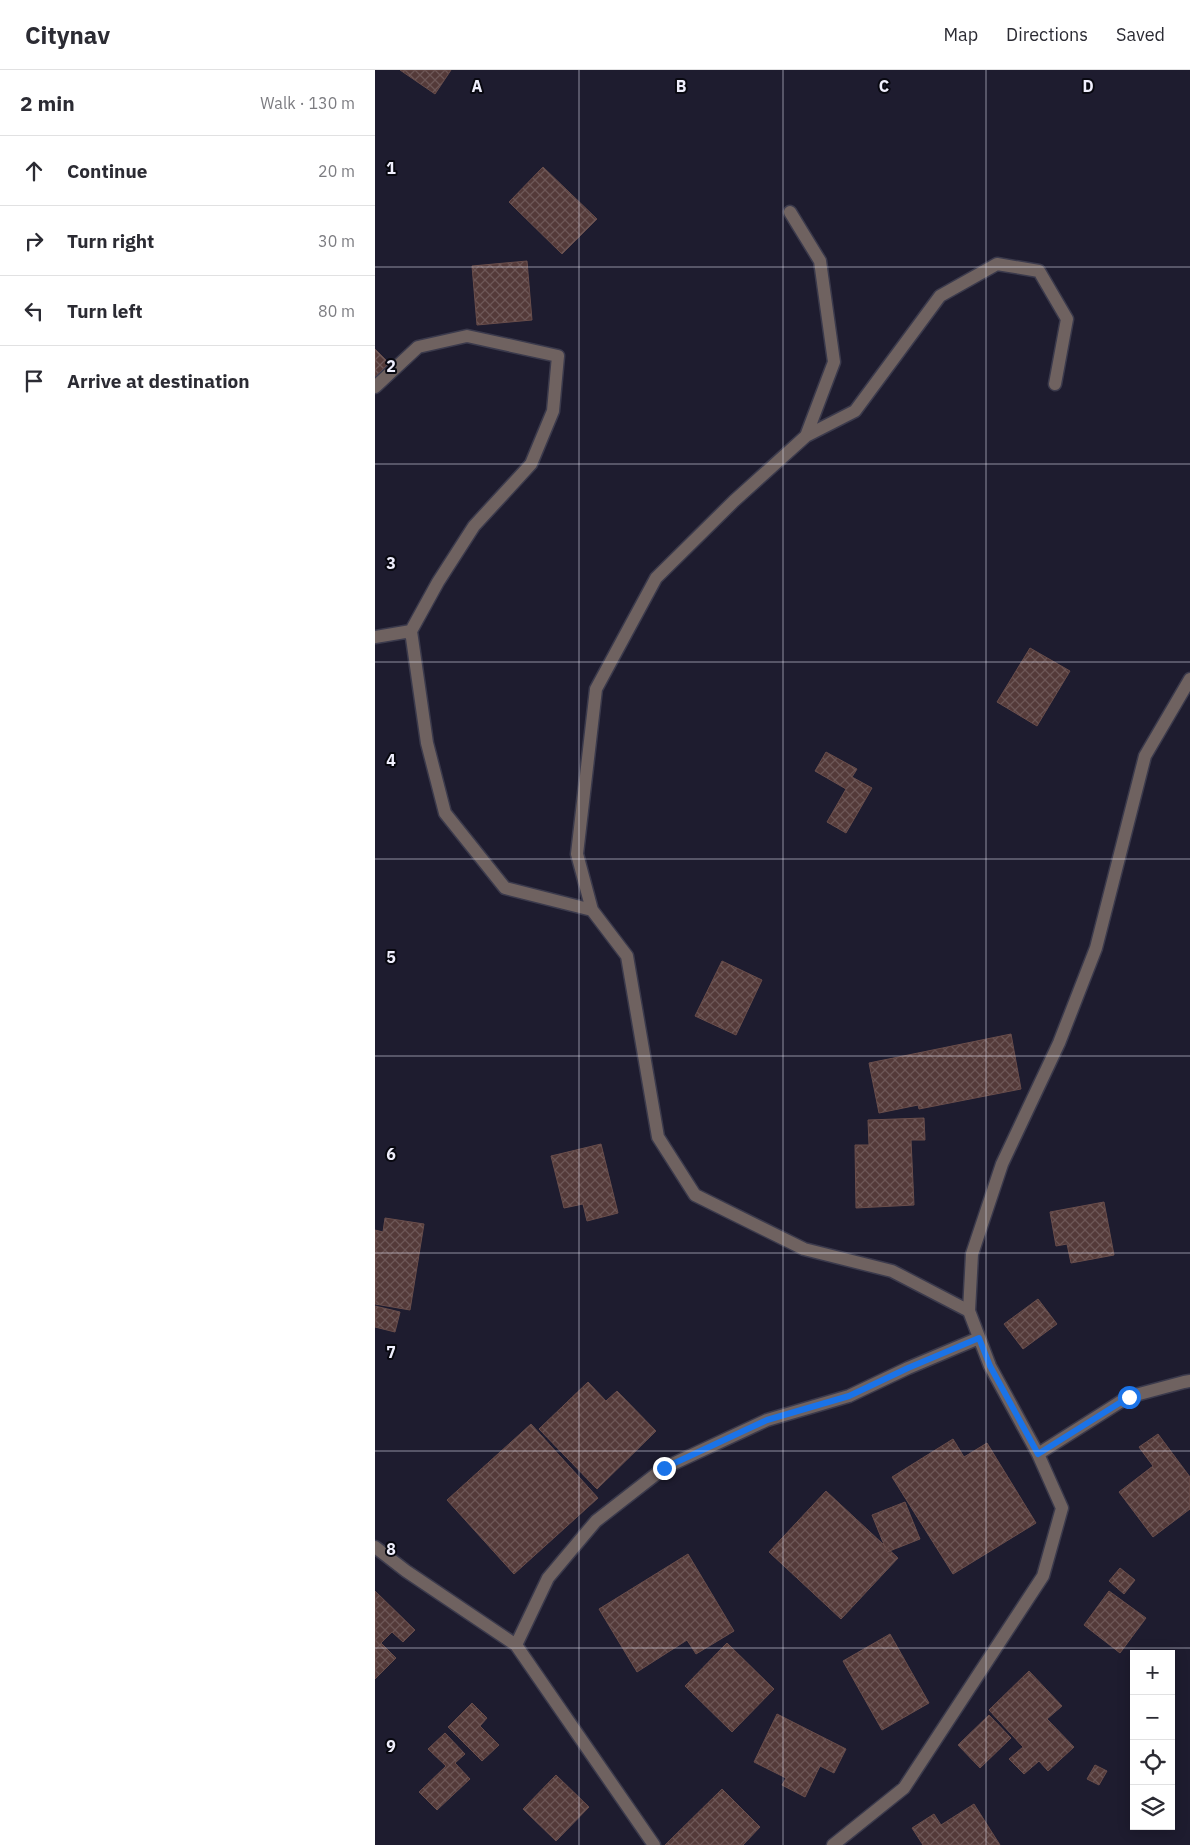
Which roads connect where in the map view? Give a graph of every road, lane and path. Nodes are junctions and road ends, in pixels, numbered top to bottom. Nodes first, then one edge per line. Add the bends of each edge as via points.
1 (790, 212) dead end
2 (1055, 384) dead end
3 (375, 387) edge
4 (806, 436) junction
5 (411, 631) junction
6 (375, 637) edge
7 (1190, 679) edge
8 (592, 910) junction
9 (969, 1311) junction
10 (979, 1338) junction
11 (1190, 1381) edge
12 (1038, 1454) junction
13 (375, 1547) edge
14 (516, 1644) junction
15 (655, 1845) edge
16 (833, 1845) edge

1 - 4 street via 820,261 834,362
2 - 4 street via 1067,319 1039,271 997,264 940,296 855,411
3 - 5 street via 418,347 467,336 558,356 553,412 531,464 474,526
4 - 8 street via 656,578 596,690 577,854
5 - 6 street
5 - 8 street via 427,743 445,813 505,888
7 - 9 street via 1145,756 1095,948 1059,1043 1002,1164 972,1254
8 - 9 street via 627,956 659,1137 695,1196 804,1249 892,1271
9 - 10 street
10 - 12 street via 990,1366
10 - 14 street via 849,1396 767,1420 664,1468 596,1521 548,1578
11 - 12 street via 1129,1397
12 - 16 street via 1062,1508 1043,1576 904,1788
13 - 14 street
14 - 15 street

